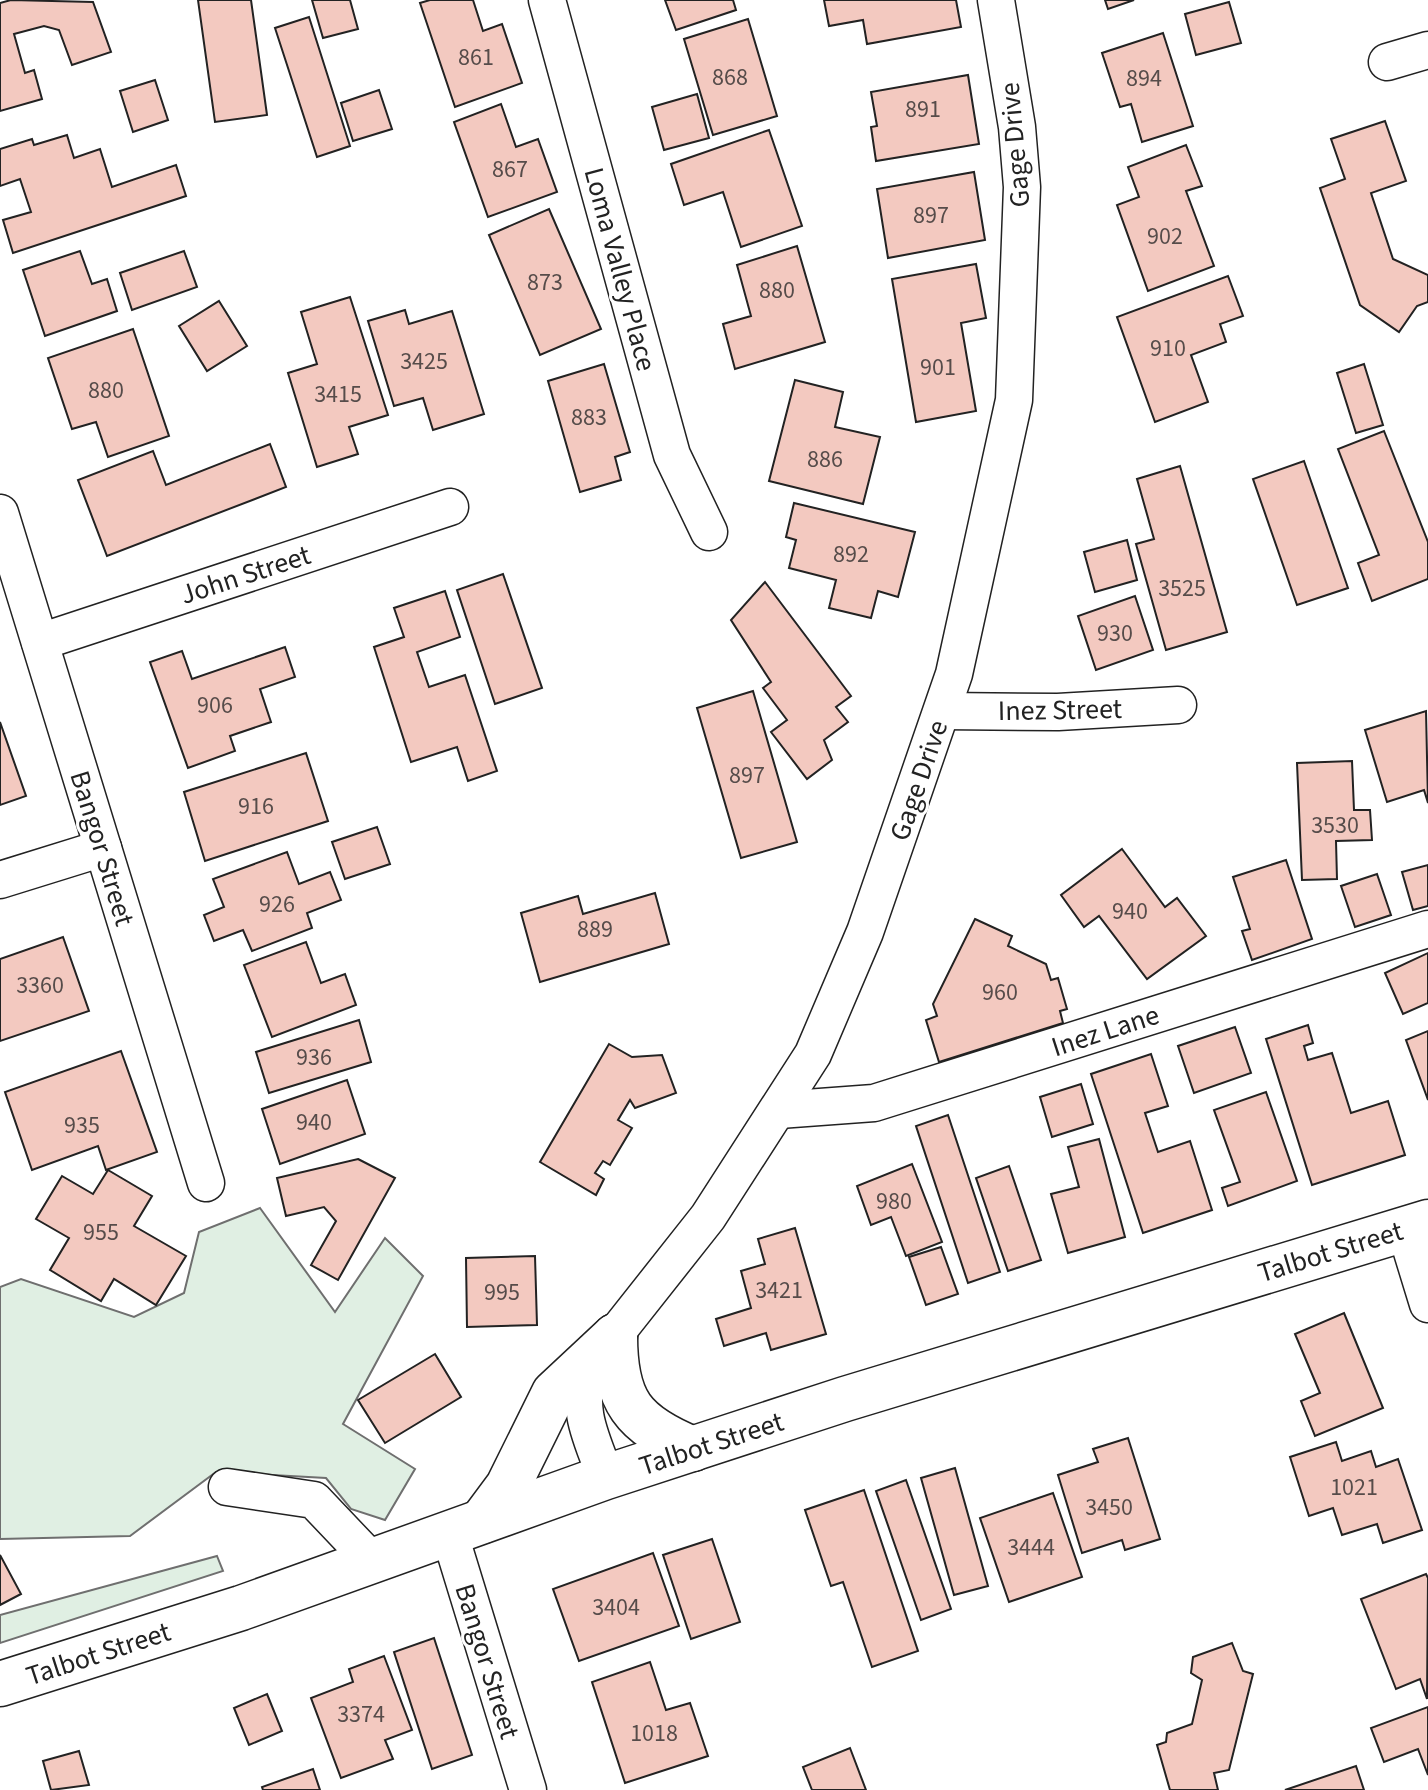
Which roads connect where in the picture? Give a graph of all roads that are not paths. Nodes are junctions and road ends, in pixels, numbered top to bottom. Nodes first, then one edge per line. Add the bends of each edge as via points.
1 (547, 0) edge
2 (996, 0) edge
3 (1428, 50) edge
4 (1387, 62) dead end
5 (450, 507) dead end
6 (0, 513) edge
7 (709, 532) dead end
8 (40, 642) junction
9 (1178, 705) dead end
10 (942, 711) junction
11 (103, 848) junction
12 (0, 880) edge
13 (1428, 929) edge
14 (779, 1110) junction
15 (206, 1183) dead end
16 (1416, 1225) edge
17 (1428, 1304) edge
18 (615, 1336) junction
19 (693, 1449) junction
20 (606, 1477) junction
21 (227, 1487) dead end
22 (465, 1527) junction
23 (372, 1561) junction
24 (0, 1684) edge
25 (528, 1790) edge

1 - 7 street, Loma Valley Place via 672,455
2 - 10 street, Gage Drive via 1022,187 1014,400
3 - 4 street
5 - 8 street, John Street
6 - 8 street, Bangor Street
8 - 11 street, Bangor Street
9 - 10 street, Inez Street
10 - 14 street, Gage Drive via 865,932 813,1054
11 - 12 street
11 - 15 street, Bangor Street
13 - 14 street, Inez Lane via 874,1103
14 - 18 street, Gage Drive via 708,1217
16 - 17 street
16 - 19 main road, Talbot Street
18 - 19 main road via 617,1379 626,1404 646,1425
18 - 20 street, Gage Drive via 591,1365 582,1387 585,1416
18 - 22 main road via 554,1393 508,1486
19 - 20 main road, Talbot Street
20 - 22 main road, Talbot Street
21 - 23 street via 314,1500
22 - 23 main road, Talbot Street
22 - 25 street, Bangor Street
23 - 24 main road, Talbot Street

